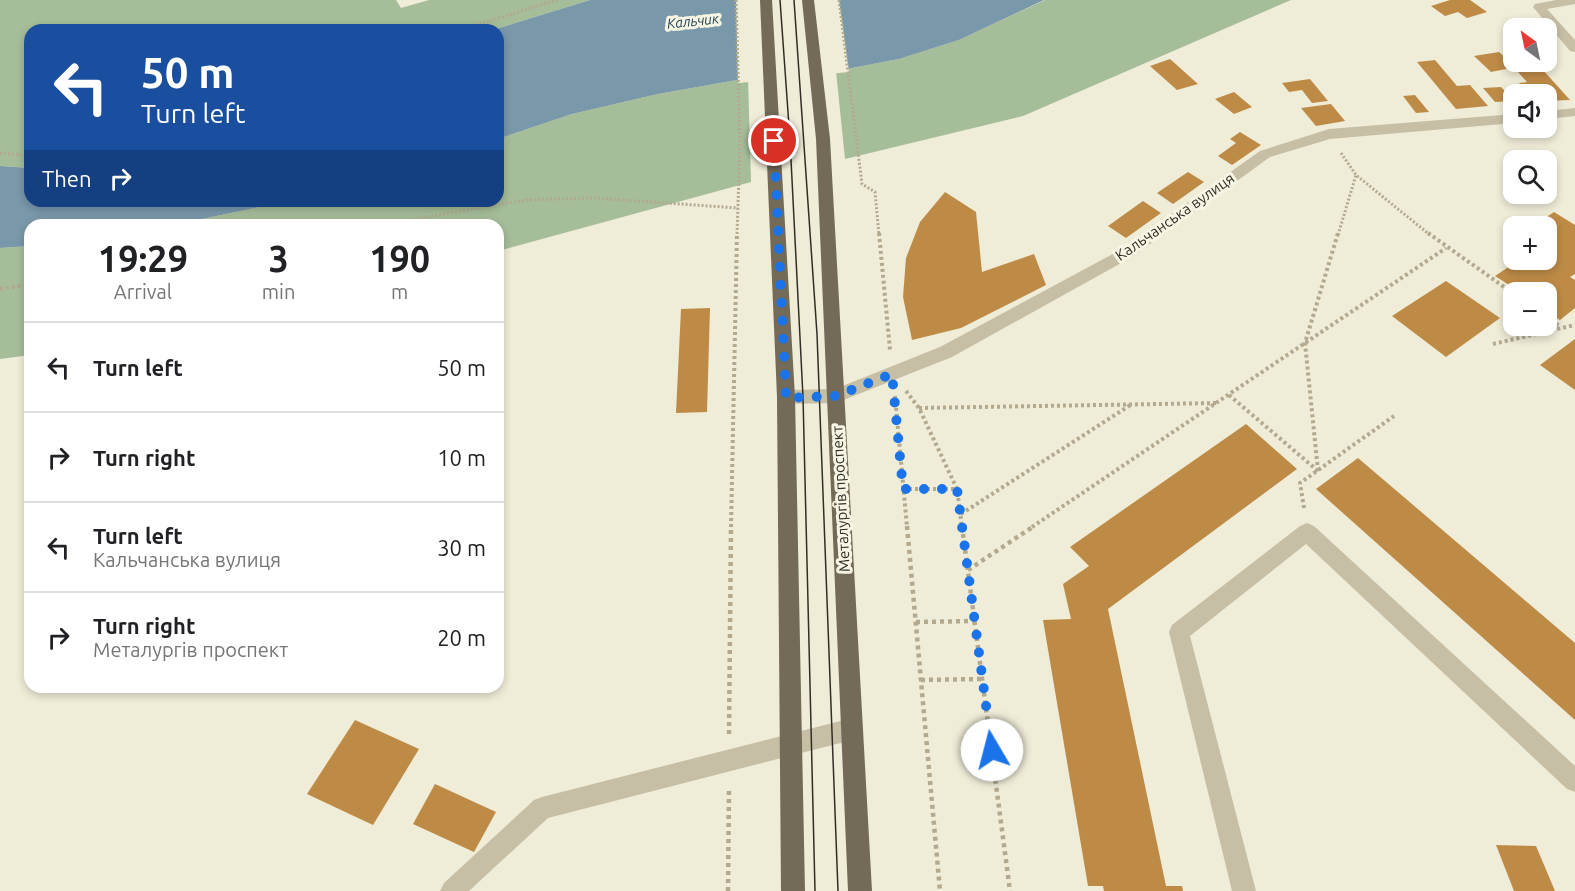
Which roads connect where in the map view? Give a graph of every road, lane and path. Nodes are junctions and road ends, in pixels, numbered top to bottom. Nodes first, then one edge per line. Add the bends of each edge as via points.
1 (557, 0) edge
2 (736, 0) edge
3 (766, 0) edge
4 (808, 0) edge
5 (839, 0) edge
6 (1575, 0) edge
7 (479, 24) edge
8 (1575, 48) edge
9 (1575, 112) edge
10 (1557, 114) edge
11 (1503, 119) edge
12 (0, 153) edge
13 (24, 155) edge
14 (504, 204) edge
15 (484, 207) edge
16 (738, 208) junction
17 (415, 219) edge
18 (1446, 248) junction
19 (24, 285) edge
20 (1503, 287) edge
21 (0, 290) edge
22 (1557, 325) edge
23 (1575, 325) edge
24 (1562, 328) junction
25 (1305, 343) junction
26 (1493, 344) dead end
27 (892, 374) junction
28 (1230, 395) junction
29 (836, 396) junction
30 (786, 398) junction
31 (1218, 403) junction
32 (1132, 404) junction
33 (1394, 416) dead end
34 (1318, 471) junction
35 (1300, 483) dead end
36 (903, 489) junction
37 (957, 489) junction
38 (961, 514) junction
39 (968, 570) junction
40 (975, 621) junction
41 (916, 622) junction
42 (982, 679) junction
43 (921, 680) junction
44 (852, 729) junction
45 (792, 745) junction
46 (729, 760) junction
47 (1575, 781) edge
48 (452, 891) edge
49 (728, 891) edge
50 (793, 891) edge
51 (860, 891) edge
52 (940, 891) edge
53 (1010, 891) edge
54 (1244, 891) edge

1 - 7 path
2 - 16 path
3 - 30 main road
4 - 29 main road, Металургів проспект via 823,139
5 - 27 path via 862,184 875,192
6 - 8 street via 1539,7
9 - 10 street
11 - 27 street, Кальчанська вулиця via 1329,134 1265,154 1127,253 946,352
12 - 13 path
14 - 16 path via 594,198
15 - 17 path
16 - 46 path
18 - 20 path
18 - 25 path
18 - 25 path via 1356,175
19 - 21 path
22 - 24 path
23 - 24 path
24 - 26 path
25 - 28 path
25 - 34 path
27 - 29 street, Кальчанська вулиця
27 - 36 path
28 - 31 path
28 - 34 path
29 - 30 street, Кальчанська вулиця
29 - 44 main road, Металургів проспект
30 - 45 main road
31 - 32 path
31 - 39 path
32 - 37 path via 919,408
32 - 38 path
33 - 34 path
34 - 35 path
36 - 37 path
36 - 41 path
37 - 38 path
38 - 39 path
39 - 40 path
40 - 41 path
40 - 42 path
41 - 43 path
42 - 43 path
42 - 53 path
43 - 52 path
44 - 45 street
44 - 51 main road, Металургів проспект
45 - 46 street
45 - 50 main road
46 - 48 street via 542,808
46 - 49 path
47 - 54 street via 1307,532 1179,632

